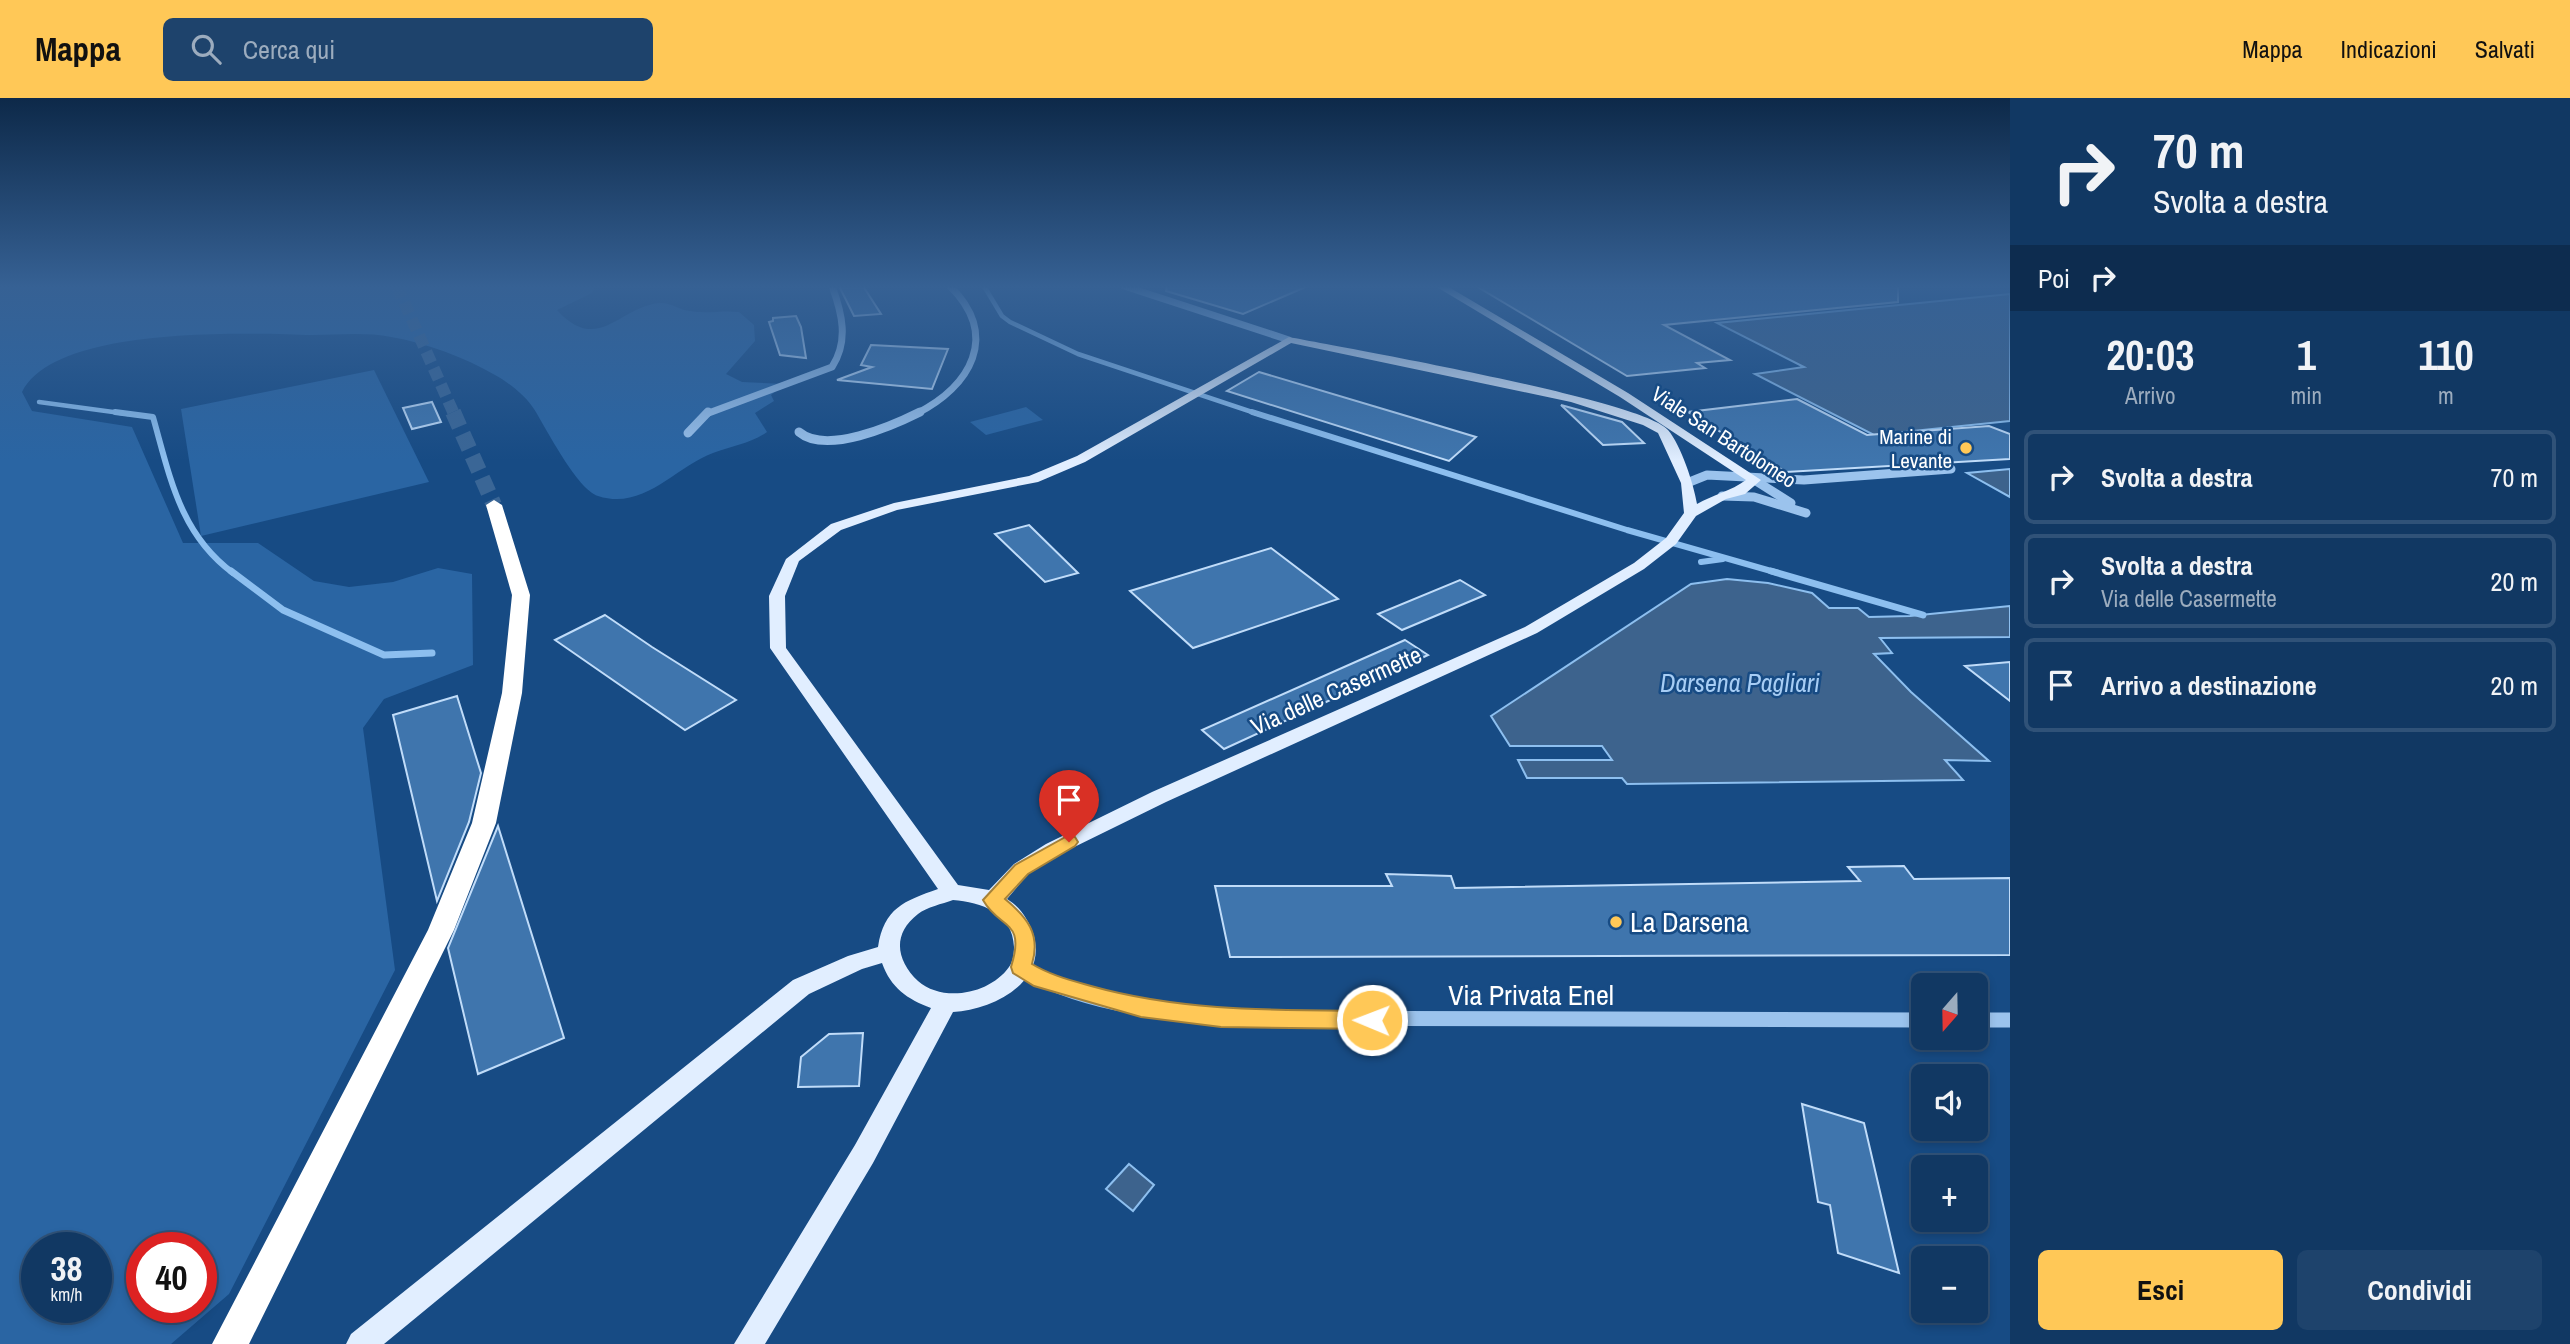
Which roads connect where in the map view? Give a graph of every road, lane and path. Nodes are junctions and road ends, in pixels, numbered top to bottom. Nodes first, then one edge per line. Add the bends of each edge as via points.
1 (843, 344) edge
2 (972, 344) edge
3 (1282, 344) edge
4 (1309, 344) edge
5 (1535, 344) edge
6 (1549, 353) junction
7 (1515, 386) junction
8 (799, 432) dead end
9 (688, 433) dead end
10 (1951, 469) dead end
11 (1755, 480) junction
12 (1687, 483) junction
13 (1721, 496) junction
14 (494, 505) tunnel mouth
15 (1691, 513) junction
16 (1806, 513) joint
17 (952, 892) junction
18 (993, 900) junction
19 (887, 953) junction
20 (1021, 967) junction
21 (946, 1003) junction
22 (1911, 1020) edge
23 (1988, 1020) edge
24 (2010, 1020) edge
25 (230, 1344) edge
26 (361, 1344) edge
27 (749, 1344) edge

1 - 9 street via 842,356 832,367 709,411
2 - 8 street via 966,376 950,393 904,419 834,440 806,438
3 - 17 main road via 1081,459 1032,479 933,498 836,527 793,559 777,596 778,648
4 - 7 main road
5 - 6 main road, Viale San Bartolomeo
6 - 7 main road, Viale San Bartolomeo via 1544,355 1585,382 1590,391 1576,394
6 - 11 main road, Viale San Bartolomeo
7 - 12 main road, Viale San Bartolomeo via 1574,399 1663,431
10 - 11 street
11 - 12 street via 1707,475
11 - 13 main road via 1740,491
11 - 16 street, Viale San Bartolomeo
12 - 15 main road
13 - 15 main road
13 - 16 street via 1754,498
14 - 25 highway via 521,595 512,693 484,823 441,930
15 - 18 main road, Via delle Casermette via 1667,544 1639,566 1531,630 1053,849 1021,869
17 - 18 main road
17 - 19 main road via 931,896 898,919 889,935
18 - 20 main road via 1019,922 1025,936
19 - 21 main road via 904,986
19 - 26 main road via 801,987
20 - 21 main road via 990,995
20 - 22 street, Via Privata Enel via 1053,984 1141,1009 1221,1018
21 - 27 main road via 864,1154
23 - 24 street

